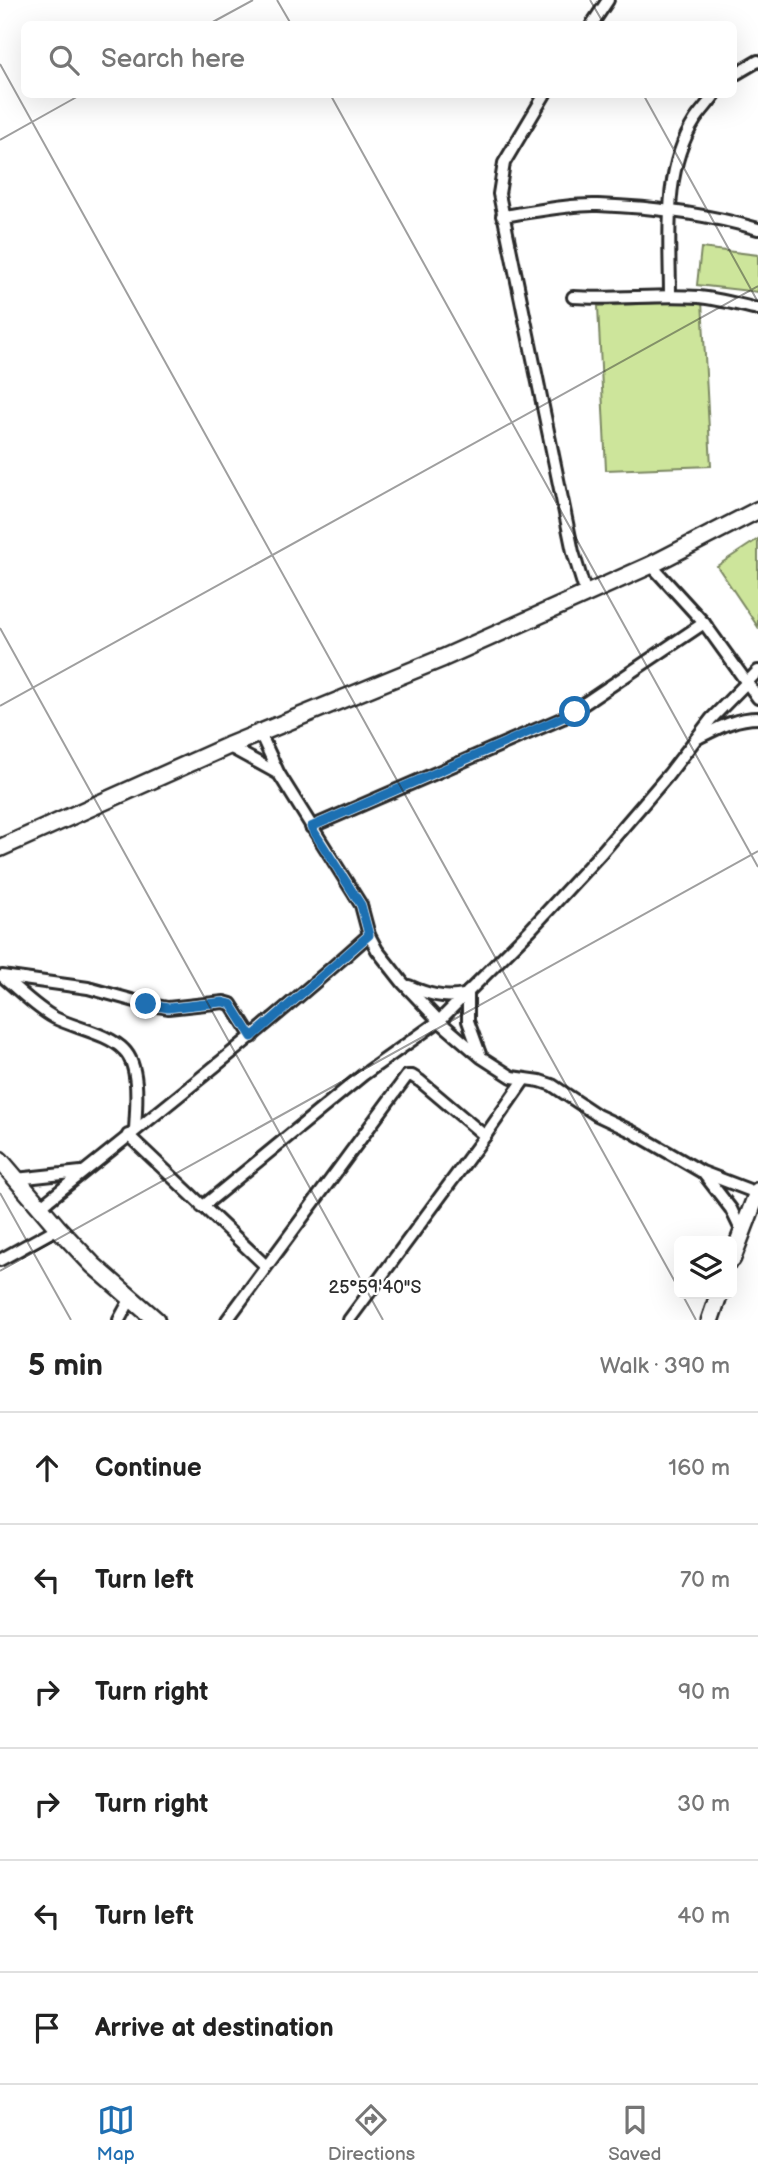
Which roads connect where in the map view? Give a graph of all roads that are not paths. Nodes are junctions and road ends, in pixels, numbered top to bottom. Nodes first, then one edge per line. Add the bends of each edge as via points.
1 (608, 0) edge
2 (594, 21) edge
3 (758, 61) edge
4 (737, 73) edge
5 (543, 98) edge
6 (712, 98) edge
7 (670, 212) junction
8 (502, 216) junction
9 (758, 229) edge
10 (670, 296) junction
11 (573, 297) dead end
12 (758, 309) edge
13 (758, 510) edge
14 (650, 565) junction
15 (586, 594) junction
16 (704, 623) junction
17 (758, 671) edge
18 (745, 682) junction
19 (758, 698) edge
20 (758, 718) edge
21 (260, 733) junction
22 (696, 739) junction
23 (228, 746) junction
24 (279, 774) junction
25 (311, 827) junction
26 (0, 848) edge
27 (369, 935) junction
28 (1, 976) edge
29 (403, 983) junction
30 (466, 993) junction
31 (439, 1021) junction
32 (252, 1037) junction
33 (481, 1057) junction
34 (524, 1080) junction
35 (132, 1132) junction
36 (485, 1136) junction
37 (0, 1160) edge
38 (84, 1172) junction
39 (702, 1172) junction
40 (16, 1179) junction
41 (758, 1192) edge
42 (202, 1207) junction
43 (40, 1208) junction
44 (58, 1228) junction
45 (742, 1232) junction
46 (737, 1246) edge
47 (0, 1260) edge
48 (266, 1266) junction
49 (131, 1298) junction
50 (717, 1299) edge
51 (119, 1320) edge
52 (156, 1320) edge
53 (227, 1320) edge
54 (349, 1320) edge
55 (710, 1320) edge

1 - 2 street
3 - 4 street
5 - 8 street via 505,163 499,194
6 - 7 street via 694,122 677,162
7 - 8 street via 596,205
7 - 9 street
7 - 10 street
8 - 15 street via 573,552
10 - 11 street
10 - 12 street via 702,297
13 - 14 street
14 - 15 street
14 - 16 street
15 - 21 street
16 - 18 street
16 - 25 street via 563,718
17 - 18 street
18 - 19 street
18 - 22 street
20 - 22 street via 729,722
21 - 23 street
21 - 24 street
22 - 30 street via 602,852
23 - 24 street
23 - 26 street
24 - 25 street
25 - 27 street via 361,905
27 - 29 street
27 - 32 street
28 - 32 street via 88,988 168,1008 223,1002 231,1004
28 - 35 street via 50,1015 125,1050 137,1093
29 - 30 street via 440,997
29 - 31 street
30 - 31 street
30 - 33 street via 468,1021
31 - 33 street
31 - 42 street via 363,1075
32 - 35 street
33 - 34 street
34 - 36 street
34 - 39 street via 552,1085
35 - 38 street
35 - 42 street
36 - 48 street via 420,1081 407,1076
36 - 54 street
37 - 40 street
38 - 40 street
38 - 43 street
39 - 41 street
39 - 45 street via 731,1209
40 - 43 street
41 - 45 street
42 - 48 street
43 - 44 street
44 - 47 street
44 - 49 street
45 - 46 street
48 - 53 street
49 - 51 street
49 - 52 street
50 - 55 street

